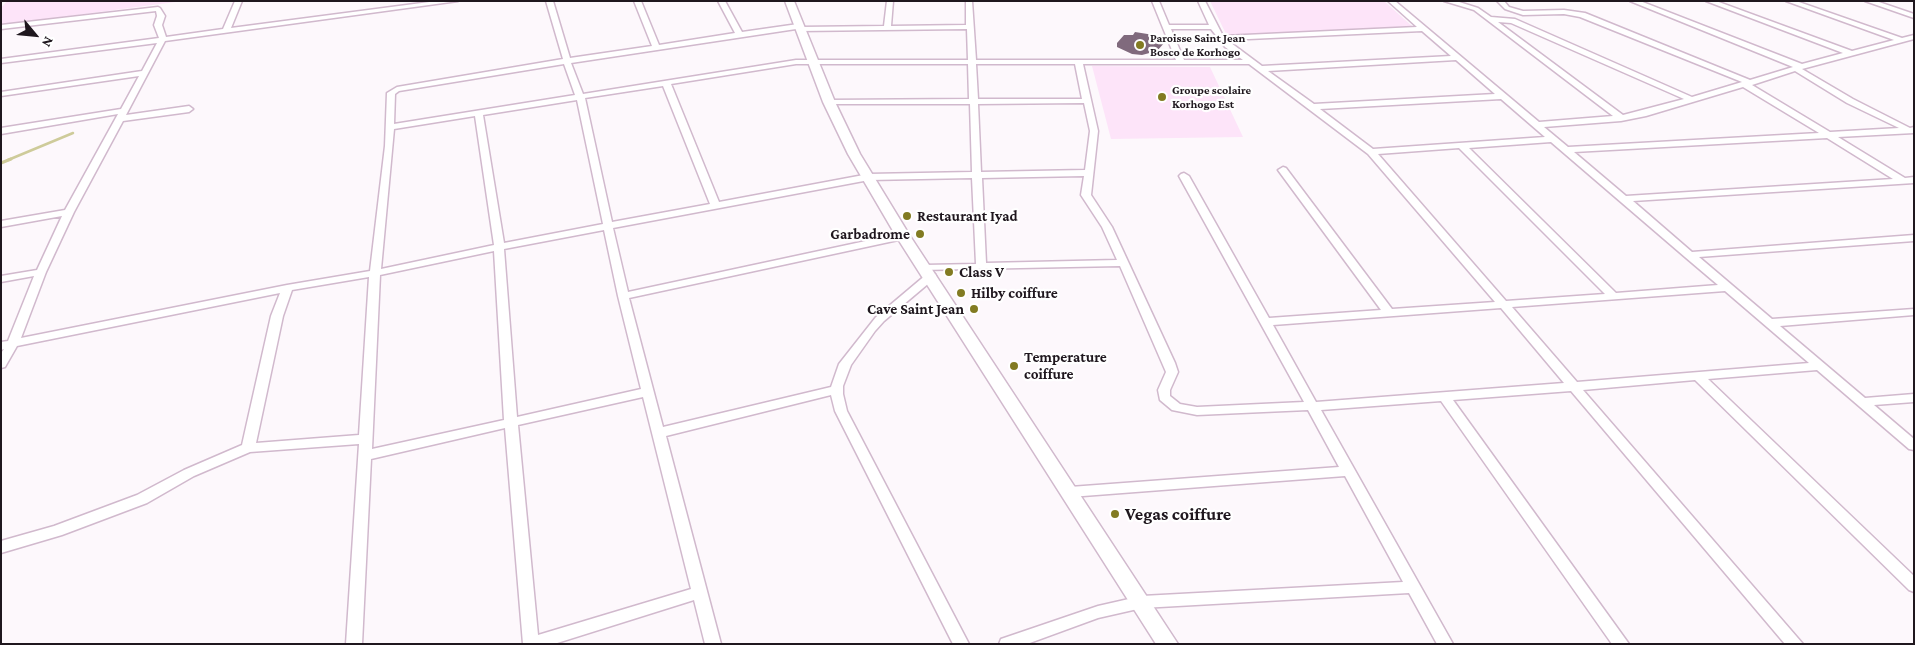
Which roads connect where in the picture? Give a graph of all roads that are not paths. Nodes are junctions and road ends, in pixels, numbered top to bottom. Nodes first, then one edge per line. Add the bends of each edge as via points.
1 (239, 1) edge
2 (390, 1) edge
3 (455, 1) edge
4 (549, 1) edge
5 (637, 1) edge
6 (721, 1) edge
7 (789, 1) edge
8 (890, 1) edge
9 (969, 1) edge
10 (1155, 1) edge
11 (1201, 1) edge
12 (1391, 1) edge
13 (1447, 1) edge
14 (1500, 1) edge
15 (1633, 1) edge
16 (1709, 1) edge
17 (1789, 1) edge
18 (1868, 1) edge
19 (388, 10) junction
20 (1914, 16) edge
21 (1489, 19) junction
22 (1, 27) edge
23 (971, 27) junction
24 (1166, 27) junction
25 (1214, 27) junction
26 (799, 28) junction
27 (887, 28) junction
28 (1424, 29) junction
29 (226, 31) junction
30 (740, 35) junction
31 (1914, 37) edge
32 (1221, 38) junction
33 (163, 39) junction
34 (1901, 40) junction
35 (658, 48) junction
36 (1852, 54) junction
37 (1458, 58) junction
38 (566, 60) junction
39 (1, 61) edge
40 (1078, 61) junction
41 (813, 62) junction
42 (973, 62) junction
43 (1180, 62) junction
44 (1255, 66) junction
45 (1798, 68) junction
46 (143, 73) junction
47 (666, 82) junction
48 (1749, 84) junction
49 (1, 94) edge
50 (580, 96) junction
51 (1502, 96) junction
52 (1693, 100) junction
53 (974, 101) junction
54 (829, 102) junction
55 (1088, 102) junction
56 (1312, 107) junction
57 (189, 109) dead end
58 (479, 114) junction
59 (121, 115) junction
60 (1621, 118) junction
61 (1538, 126) junction
62 (390, 127) junction
63 (1, 130) edge
64 (1911, 130) edge
65 (1831, 135) junction
66 (1553, 139) junction
67 (1462, 146) junction
68 (1566, 150) junction
69 (1371, 152) junction
70 (1283, 170) dead end
71 (1089, 173) junction
72 (978, 175) junction
73 (1184, 176) dead end
74 (869, 177) junction
75 (1914, 180) edge
76 (1903, 181) junction
77 (1914, 188) edge
78 (1625, 200) junction
79 (715, 205) junction
80 (69, 212) junction
81 (1, 224) edge
82 (607, 226) junction
83 (903, 236) junction
84 (1914, 238) edge
85 (498, 247) junction
86 (1689, 255) junction
87 (1123, 263) junction
88 (982, 266) junction
89 (41, 272) junction
90 (928, 272) junction
91 (375, 273) junction
92 (1, 279) edge
93 (287, 288) junction
94 (1728, 288) junction
95 (623, 296) junction
96 (1614, 297) junction
97 (1504, 305) junction
98 (1388, 312) junction
99 (1914, 312) edge
100 (1265, 322) junction
101 (1770, 323) junction
102 (13, 344) junction
103 (1, 346) edge
104 (1, 364) edge
105 (1820, 366) junction
106 (1699, 377) junction
107 (1573, 387) junction
108 (837, 390) junction
109 (647, 392) junction
110 (1444, 397) junction
111 (1914, 398) edge
112 (1862, 402) junction
113 (1312, 406) junction
114 (511, 423) junction
115 (658, 434) junction
116 (365, 439) junction
117 (1914, 446) edge
118 (248, 448) junction
119 (366, 456) junction
120 (1349, 470) junction
121 (1070, 492) junction
122 (1, 547) edge
123 (1914, 586) edge
124 (1413, 587) junction
125 (700, 592) junction
126 (1142, 602) junction
127 (354, 644) edge
128 (532, 644) edge
129 (713, 644) edge
130 (961, 644) edge
131 (1007, 644) edge
132 (1168, 644) edge
133 (1445, 644) edge
134 (1621, 644) edge
135 (1795, 644) edge

1 - 29 street
2 - 19 street
3 - 19 street
4 - 38 street
5 - 35 street
6 - 30 street
7 - 26 street
8 - 27 street
9 - 23 street
10 - 24 street
11 - 25 street
12 - 28 street
13 - 21 street via 1469,6
14 - 48 street via 1507,8 1523,12 1582,15
15 - 45 street
16 - 36 street
17 - 34 street
18 - 20 street
19 - 29 street
21 - 52 street via 1512,21
21 - 60 street
22 - 33 street via 158,9 161,16 158,25
23 - 27 street
23 - 42 street
24 - 25 street
24 - 43 street
25 - 32 street
26 - 27 street
26 - 30 street
26 - 41 street
28 - 32 street
28 - 37 street
29 - 33 street
30 - 35 street
31 - 34 street
32 - 44 street
33 - 39 street
33 - 46 street
34 - 36 street
35 - 38 street
36 - 45 street
37 - 44 street
37 - 51 street
38 - 50 street
38 - 62 street via 397,89 391,93
40 - 42 street
40 - 43 street
40 - 55 street
41 - 42 street
41 - 47 street via 768,65
41 - 54 street
42 - 53 street
43 - 44 street
44 - 56 street
45 - 48 street
45 - 64 street via 1850,101
46 - 49 street
46 - 59 street
47 - 50 street
47 - 79 street
48 - 52 street
48 - 65 street
50 - 58 street
50 - 82 street
51 - 56 street
51 - 61 street
52 - 60 street
53 - 54 street
53 - 55 street
53 - 72 street
54 - 74 street via 843,134
55 - 71 street via 1094,132
56 - 69 street
57 - 59 street
58 - 62 street
58 - 85 street
59 - 63 street
59 - 80 street
60 - 61 street
61 - 66 street
62 - 91 street
64 - 65 street
65 - 68 street
65 - 76 street
66 - 67 street
66 - 68 street
67 - 69 street
67 - 96 street
68 - 78 street
69 - 97 street
70 - 98 street
71 - 72 street
71 - 87 street via 1086,195 1107,227
72 - 74 street
72 - 88 street
73 - 100 street
74 - 79 street
74 - 83 street
75 - 76 street
76 - 77 street
76 - 78 street
78 - 86 street
79 - 82 street
80 - 81 street
80 - 89 street
82 - 85 street
82 - 95 street
83 - 90 street
83 - 95 street
84 - 86 street
85 - 91 street
85 - 114 street
86 - 94 street
87 - 88 street
87 - 113 street via 1170,362 1172,372 1164,390 1164,397 1169,403 1197,411
88 - 90 street
89 - 92 street
89 - 102 street
90 - 108 street via 871,329 845,364
90 - 121 street
91 - 93 street
91 - 116 street
93 - 102 street
93 - 118 street via 277,316
94 - 96 street
94 - 101 street
95 - 109 street
96 - 97 street
97 - 98 street
97 - 107 street
98 - 100 street
99 - 101 street
100 - 113 street
101 - 105 street
102 - 103 street
102 - 104 street
105 - 106 street
105 - 112 street
106 - 107 street
106 - 123 street
107 - 110 street
107 - 135 street
108 - 115 street
108 - 130 street via 841,411
109 - 114 street
109 - 115 street
110 - 113 street
110 - 134 street
111 - 112 street
112 - 117 street
113 - 120 street
114 - 119 street
114 - 128 street
115 - 125 street
116 - 118 street
116 - 119 street
118 - 122 street via 189,473 142,499 57,531
119 - 127 street
120 - 121 street
120 - 124 street
121 - 126 street
124 - 126 street
124 - 133 street
125 - 128 street
125 - 129 street
126 - 131 street via 1098,612
126 - 132 street

